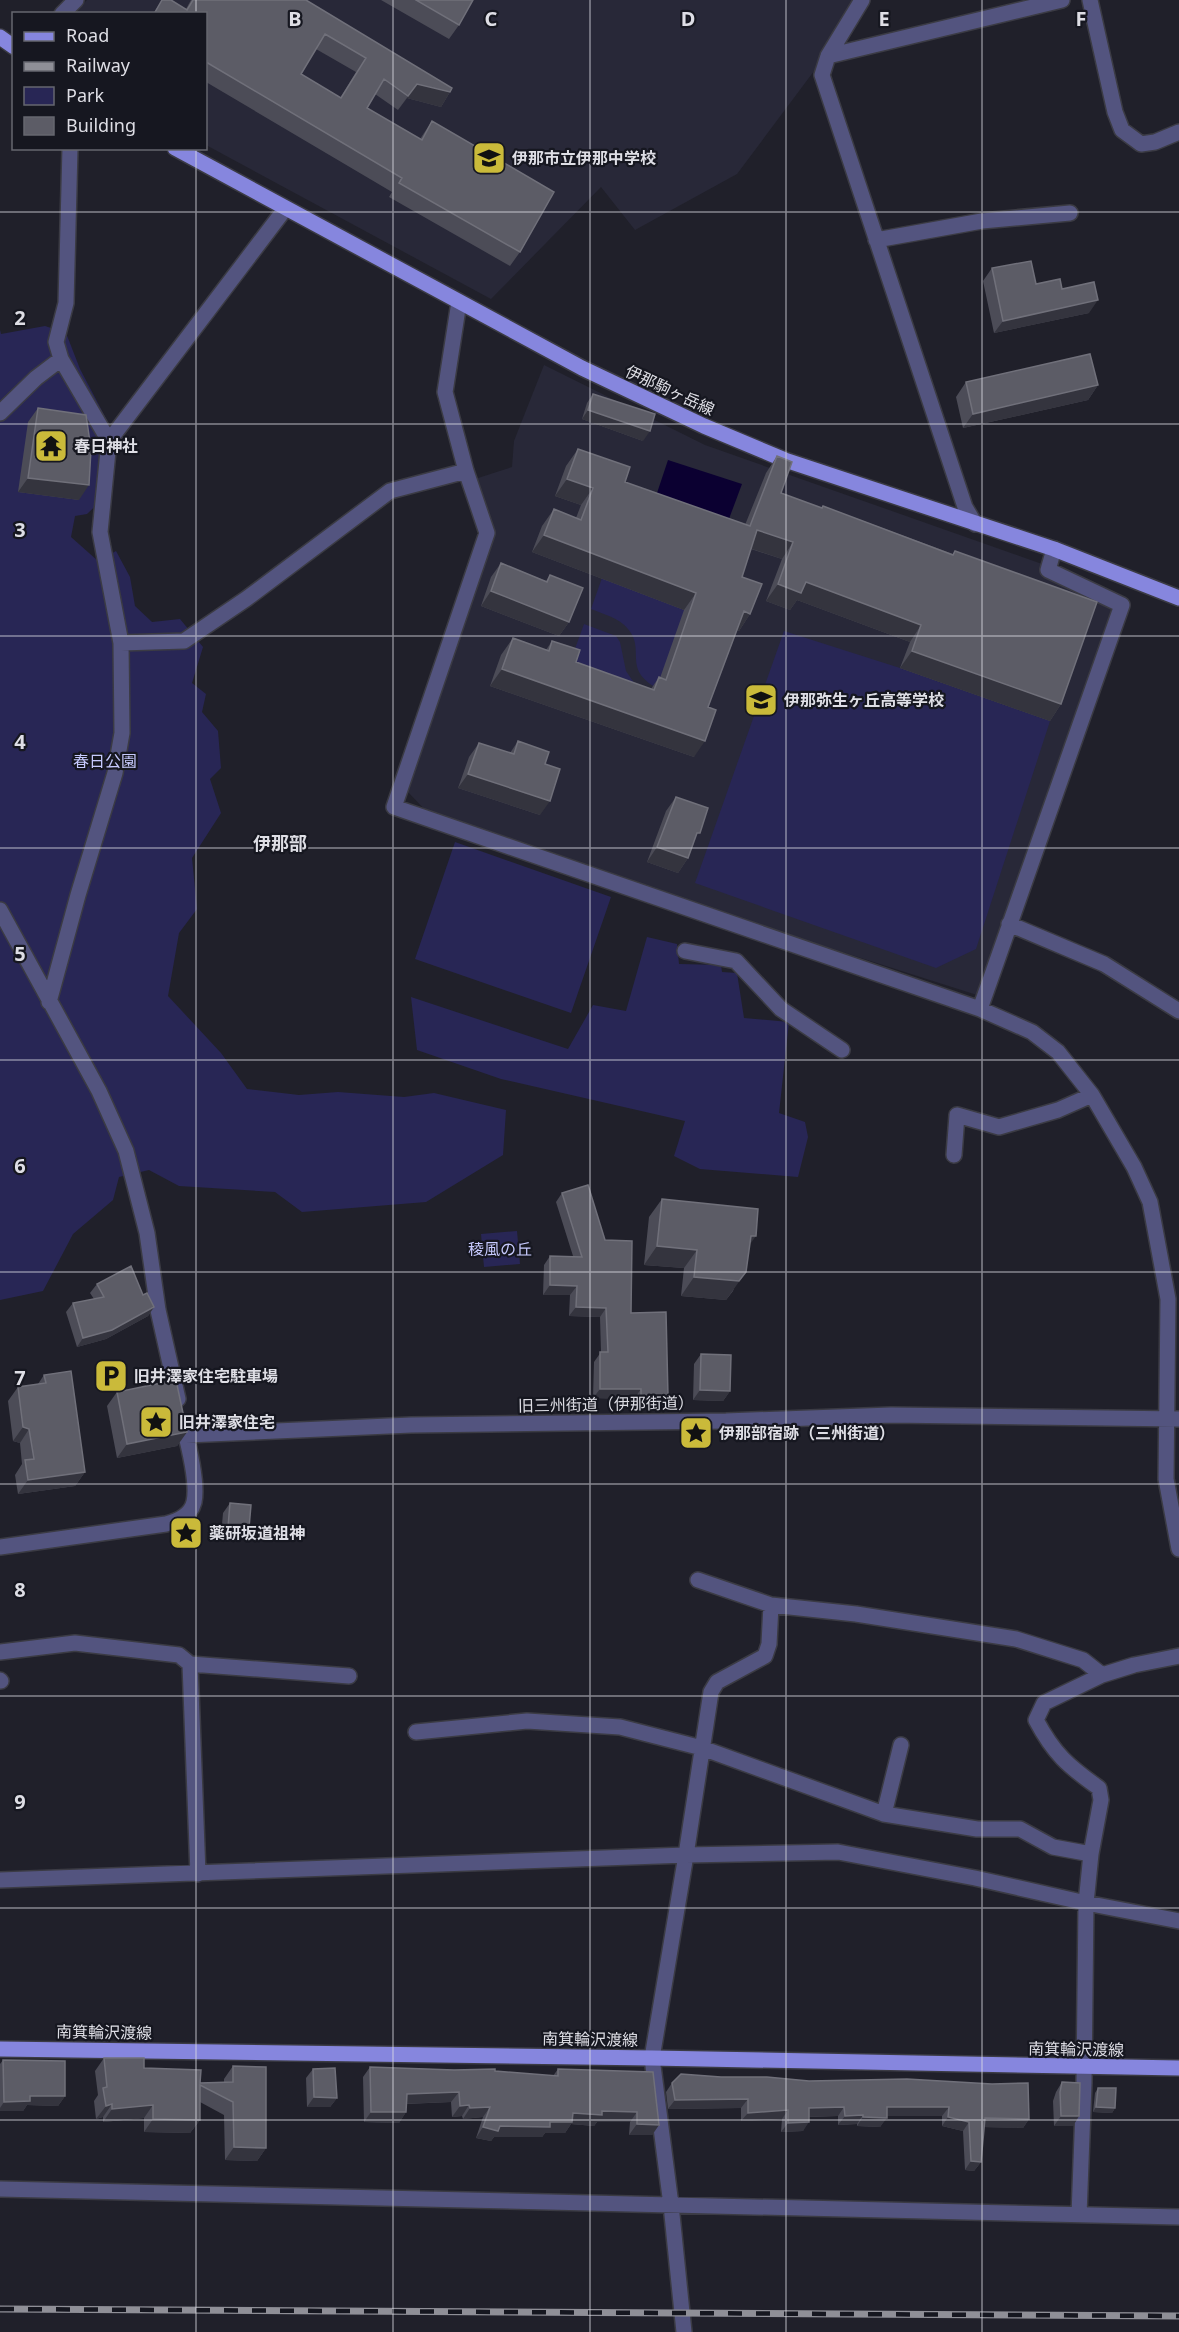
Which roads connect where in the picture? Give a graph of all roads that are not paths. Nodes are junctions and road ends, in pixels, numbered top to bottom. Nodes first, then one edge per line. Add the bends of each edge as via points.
1 (76, 0) edge
2 (862, 0) edge
3 (1062, 0) edge
4 (1090, 0) edge
5 (64, 12) edge
6 (828, 56) junction
7 (1179, 132) edge
8 (70, 150) edge
9 (179, 150) edge
10 (285, 209) junction
11 (1070, 213) dead end
12 (876, 240) junction
13 (459, 302) junction
14 (61, 359) junction
15 (0, 413) edge
16 (109, 441) junction
17 (466, 471) junction
18 (975, 524) junction
19 (1054, 549) junction
20 (1179, 598) edge
21 (121, 643) junction
22 (0, 910) edge
23 (1009, 924) junction
24 (685, 951) dead end
25 (50, 1002) junction
26 (980, 1009) junction
27 (1179, 1011) edge
28 (842, 1050) dead end
29 (1092, 1095) junction
30 (954, 1155) dead end
31 (1173, 1418) edge
32 (186, 1435) junction
33 (0, 1547) edge
34 (1179, 1549) edge
35 (698, 1580) dead end
36 (771, 1605) junction
37 (0, 1652) edge
38 (1179, 1656) edge
39 (190, 1665) junction
40 (1102, 1675) junction
41 (349, 1676) dead end
42 (416, 1732) dead end
43 (901, 1745) dead end
44 (702, 1748) junction
45 (885, 1814) junction
46 (1090, 1854) junction
47 (686, 1855) junction
48 (198, 1874) junction
49 (0, 1880) edge
50 (1086, 1904) junction
51 (1179, 1921) edge
52 (0, 2049) edge
53 (652, 2058) junction
54 (1084, 2067) junction
55 (1179, 2068) edge
56 (0, 2189) edge
57 (671, 2205) junction
58 (1079, 2215) junction
59 (1179, 2217) edge
60 (684, 2332) edge

1 - 5 street
2 - 6 street
3 - 6 street
4 - 7 street via 1122,130 1140,144
6 - 12 street via 822,75
8 - 14 street via 66,303 56,342
9 - 10 main road, 伊那駒ヶ岳線
10 - 13 main road, 伊那駒ヶ岳線
10 - 16 street
11 - 12 street via 982,220
12 - 18 street via 965,507
13 - 17 street via 445,392
13 - 18 main road, 伊那駒ヶ岳線 via 582,368 704,426 802,466
14 - 15 street
14 - 16 street
16 - 21 street via 100,532
17 - 21 street via 390,490 184,642
17 - 26 street via 487,533 391,808
18 - 19 main road, 伊那駒ヶ岳線
19 - 20 main road, 伊那駒ヶ岳線
19 - 23 street via 1048,570 1122,605
21 - 25 street via 122,733 115,773
22 - 25 street
23 - 26 street
23 - 27 street via 1104,964
24 - 28 street via 736,961 782,1010
25 - 32 street via 99,1091 126,1151 147,1233 158,1310
26 - 29 street via 1032,1032 1058,1052
29 - 30 street via 1058,1110 999,1127 957,1114
29 - 31 street via 1150,1202 1168,1299
31 - 32 street, 旧三州街道（伊那街道） via 891,1414 411,1425
31 - 34 street via 1166,1479
32 - 33 street via 194,1503 179,1520
35 - 36 street
36 - 40 street via 1016,1639 1083,1660
36 - 44 street via 765,1656 717,1682 711,1692
37 - 39 street via 75,1643 179,1655
38 - 40 street
39 - 41 street
39 - 48 street
40 - 46 street via 1044,1703 1036,1720 1048,1744 1067,1766 1099,1788 1101,1800
42 - 44 street via 538,1722 620,1727
43 - 45 street
44 - 45 street
44 - 47 street
45 - 46 street via 977,1829 1020,1829 1053,1847
46 - 50 street
47 - 48 street
47 - 50 street via 838,1852
47 - 53 street
48 - 49 street
50 - 51 street
50 - 54 street
52 - 53 main road, 南箕輪沢渡線
53 - 54 main road, 南箕輪沢渡線
53 - 57 street
54 - 55 main road, 南箕輪沢渡線
54 - 58 street
56 - 57 street
57 - 58 street
57 - 60 street
58 - 59 street

